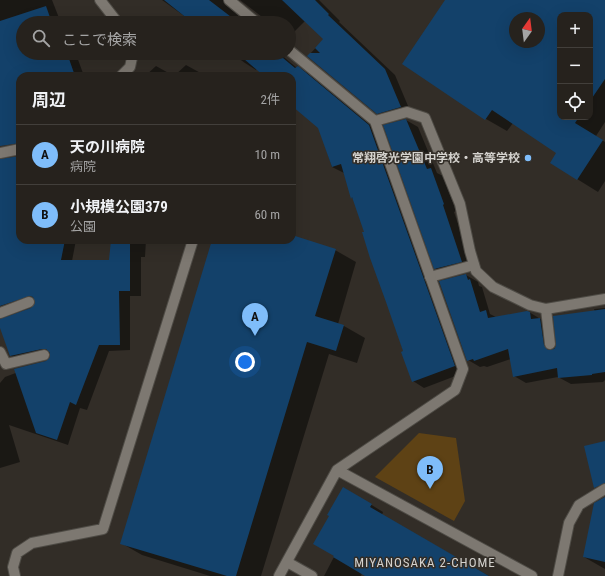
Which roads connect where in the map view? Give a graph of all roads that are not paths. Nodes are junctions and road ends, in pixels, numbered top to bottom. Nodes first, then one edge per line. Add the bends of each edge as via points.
1 (100, 0) edge
2 (229, 0) edge
3 (113, 16) edge
4 (248, 16) edge
5 (296, 56) edge
6 (132, 60) edge
7 (126, 72) edge
8 (375, 121) junction
9 (16, 150) edge
10 (0, 153) edge
11 (192, 244) edge
12 (474, 265) junction
13 (430, 277) junction
14 (605, 299) edge
15 (29, 302) dead end
16 (546, 309) junction
17 (0, 314) edge
18 (550, 344) dead end
19 (0, 352) edge
20 (44, 355) dead end
21 (337, 470) junction
22 (605, 489) edge
23 (287, 562) junction
24 (15, 576) edge
25 (279, 576) edge
26 (312, 576) edge
27 (532, 576) edge
28 (558, 576) edge

1 - 3 street
2 - 4 street
5 - 8 street
6 - 7 street via 130,68
8 - 12 street via 406,112 425,118 460,204
8 - 13 street
9 - 10 street
11 - 24 street via 103,529 32,543 17,553 13,567
12 - 13 street
12 - 16 street via 476,271 493,287
13 - 21 street via 463,369 455,390
14 - 16 street
15 - 17 street
16 - 18 street
19 - 20 street via 6,364
21 - 23 street
21 - 27 street
22 - 28 street via 579,505 569,523
23 - 25 street
23 - 26 street

